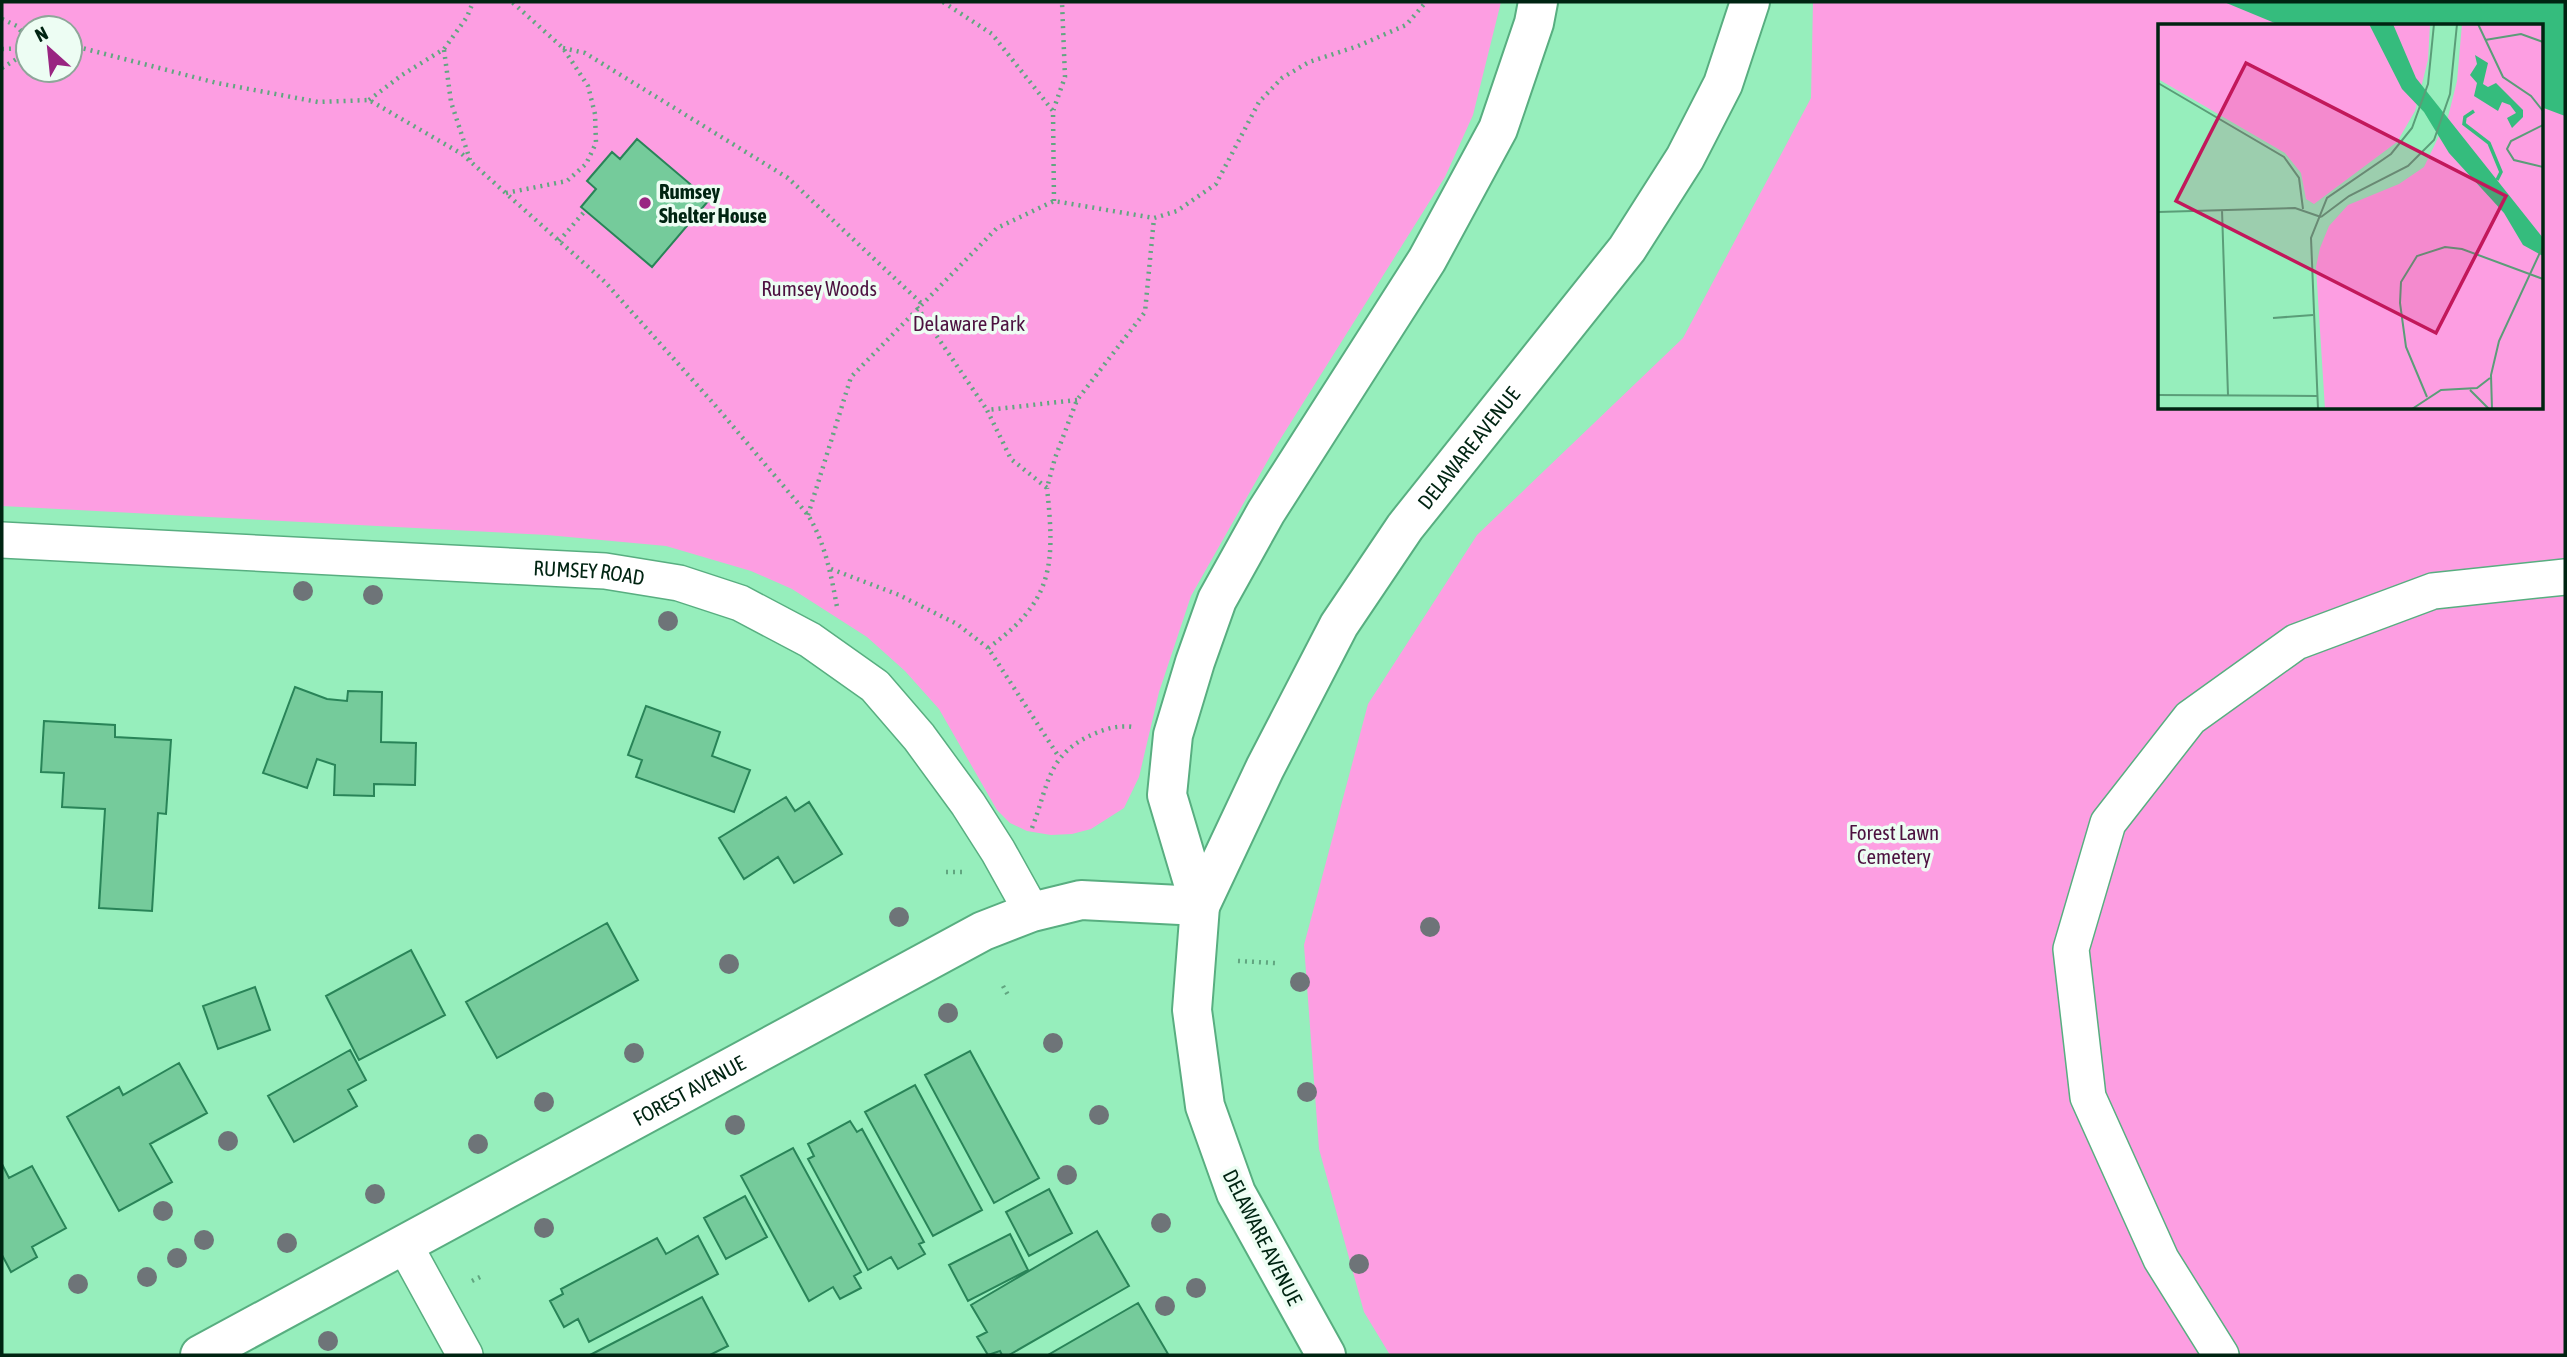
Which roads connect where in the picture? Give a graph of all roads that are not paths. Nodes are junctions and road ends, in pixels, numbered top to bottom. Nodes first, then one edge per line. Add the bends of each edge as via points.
1 (1538, 2) edge
2 (1750, 2) edge
3 (2, 540) edge
4 (2565, 577) edge
5 (1200, 906) junction
6 (1032, 912) junction
7 (404, 1244) junction
8 (200, 1355) edge
9 (465, 1355) edge
10 (1326, 1355) edge
11 (2221, 1355) edge

1 - 5 main road, DELAWARE AVENUE via 1498,129 1427,260 1266,512 1217,600 1173,735 1167,795
2 - 5 main road, DELAWARE AVENUE via 1723,84 1685,158 1627,249 1405,527 1339,625
3 - 6 street, RUMSEY ROAD via 605,571 679,583 740,603 810,640 875,686 968,804
4 - 11 street via 2433,591 2296,642 2190,718 2108,822 2071,949 2088,1097 2161,1259
5 - 6 main road, FOREST AVENUE via 1081,900
5 - 10 main road, DELAWARE AVENUE via 1192,1010 1205,1106 1236,1193
6 - 7 main road, FOREST AVENUE via 965,939
7 - 8 main road, FOREST AVENUE
7 - 9 street

